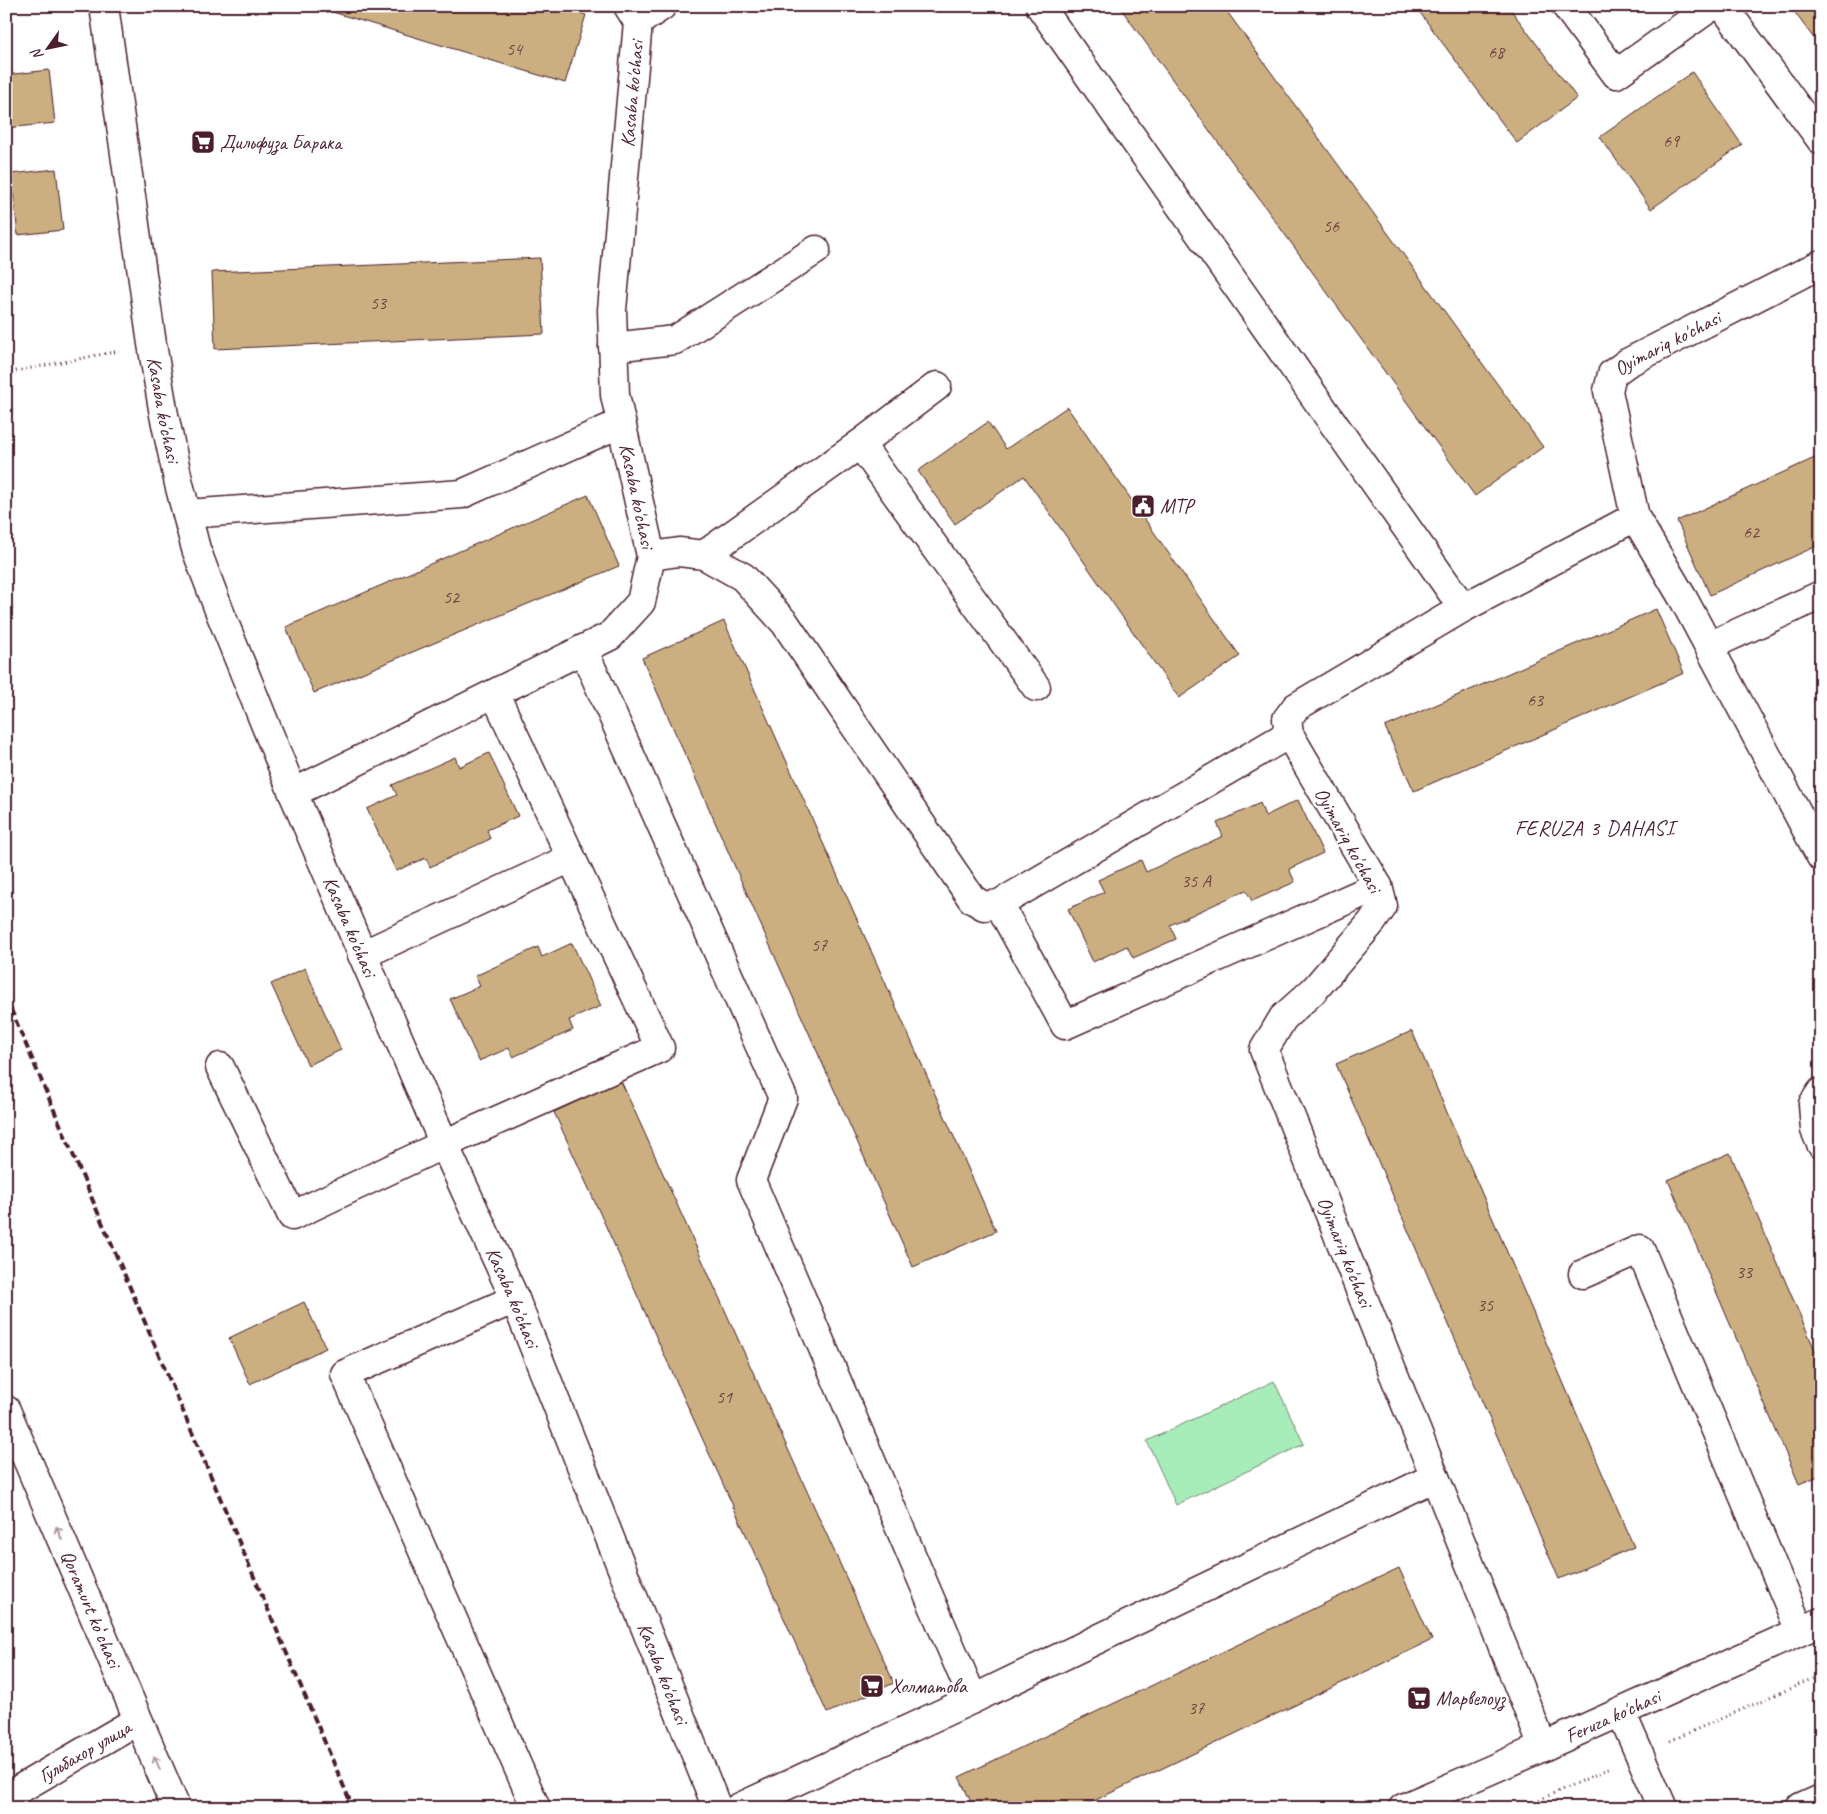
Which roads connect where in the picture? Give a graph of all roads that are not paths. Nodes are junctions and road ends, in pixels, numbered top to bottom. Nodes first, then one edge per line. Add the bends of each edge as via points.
1 (104, 6) edge
2 (662, 6) edge
3 (1040, 6) edge
4 (1566, 6) edge
5 (1712, 6) edge
6 (1722, 6) edge
7 (633, 14) edge
8 (1821, 140) edge
9 (816, 250) dead end
10 (1821, 264) edge
11 (613, 347) junction
12 (937, 386) dead end
13 (621, 423) junction
14 (860, 444) junction
15 (187, 514) junction
16 (1635, 516) junction
17 (704, 555) junction
18 (651, 556) junction
19 (1821, 595) edge
20 (1463, 608) junction
21 (1709, 646) junction
22 (583, 650) junction
23 (1036, 687) dead end
24 (495, 694) junction
25 (1289, 734) junction
26 (293, 793) junction
27 (1821, 857) edge
28 (571, 858) junction
29 (1378, 886) junction
30 (999, 904) junction
31 (362, 955) junction
32 (220, 1067) dead end
33 (1821, 1092) edge
34 (444, 1144) junction
35 (1821, 1144) edge
36 (1583, 1274) dead end
37 (515, 1299) junction
38 (6, 1410) edge
39 (6, 1456) edge
40 (1435, 1477) junction
41 (1810, 1626) edge
42 (973, 1699) junction
43 (1620, 1712) junction
44 (131, 1725) junction
45 (1543, 1747) junction
46 (6, 1798) edge
47 (1821, 1799) edge
48 (157, 1808) edge
49 (176, 1808) edge
50 (536, 1808) edge
51 (717, 1808) edge
52 (738, 1808) edge
53 (1403, 1808) edge
54 (1663, 1808) edge
55 (1802, 1808) edge

1 - 15 street, Kasaba ko'chasi via 152,344 164,415
2 - 7 street, Kasaba ko'chasi
3 - 20 street
4 - 5 street via 1616,74
6 - 8 street
7 - 11 street, Kasaba ko'chasi via 612,310
9 - 11 street via 675,340
10 - 16 street, Oyimariq ko'chasi via 1627,363 1612,374 1608,391
11 - 13 street, Kasaba ko'chasi via 615,394
12 - 14 street
13 - 15 street via 462,494
13 - 18 street, Kasaba ko'chasi
14 - 17 street
14 - 23 street
15 - 26 street, Kasaba ko'chasi via 196,549 219,610
16 - 20 street
16 - 21 street, Oyimariq ko'chasi
17 - 18 street via 679,552
17 - 30 street via 743,577 784,622 972,899 984,906
18 - 22 street, Kasaba ko'chasi via 641,602 610,636
19 - 21 street
20 - 25 street via 1296,707 1287,719
21 - 27 street, Oyimariq ko'chasi
22 - 24 street, Kasaba ko'chasi
22 - 42 street via 783,1098 752,1180
24 - 26 street, Kasaba ko'chasi
24 - 28 street
25 - 29 street, Oyimariq ko'chasi
25 - 30 street
26 - 31 street, Kasaba ko'chasi
28 - 31 street
28 - 34 street via 660,1048
29 - 30 street via 1065,1025
29 - 40 street, Oyimariq ko'chasi via 1383,906 1372,922 1314,990 1283,1018 1264,1050
31 - 34 street, Kasaba ko'chasi
32 - 34 street via 292,1216
33 - 35 street via 1813,1104 1815,1130
34 - 37 street, Kasaba ko'chasi
36 - 41 street via 1640,1249
37 - 50 street via 345,1374
37 - 51 street, Kasaba ko'chasi
44 -> 38 street, Qoramurt koʻchasi
39 - 44 street, Qoramurt koʻchasi
40 - 42 street
40 - 45 street, Oyimariq ko'chasi
41 - 43 street, Feruza ko'chasi
42 - 52 street
43 - 45 street, Feruza ko'chasi
43 - 54 street
44 - 46 street, Гульбахор улица
44 - 48 street, Qoramurt koʻchasi
49 -> 44 street, Qoramurt koʻchasi
45 - 53 street, Feruza ko'chasi
47 - 55 street

